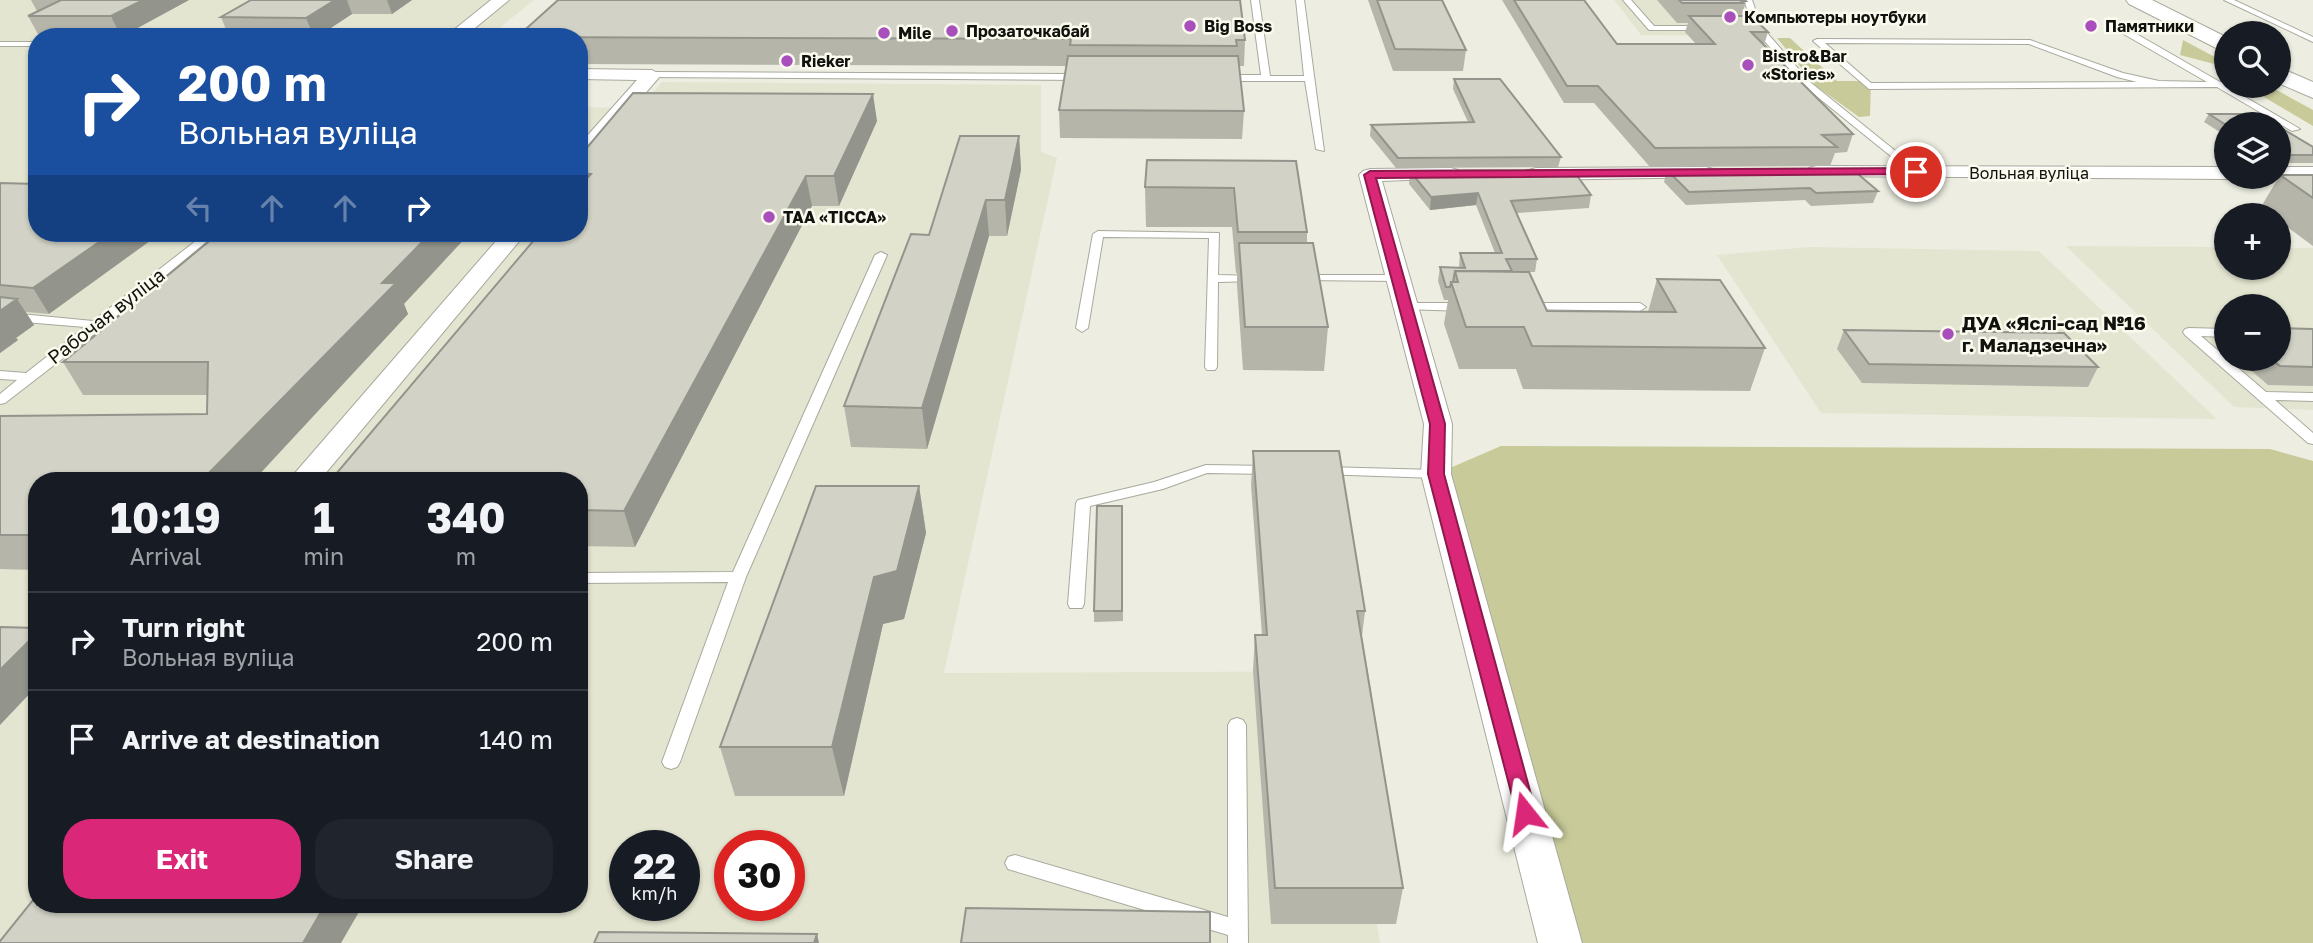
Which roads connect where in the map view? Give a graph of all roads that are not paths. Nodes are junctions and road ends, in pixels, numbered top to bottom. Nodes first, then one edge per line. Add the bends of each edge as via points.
1 (501, 0) edge
2 (1255, 0) edge
3 (1300, 0) edge
4 (1627, 0) edge
5 (1748, 0) edge
6 (2136, 0) edge
7 (2228, 0) edge
8 (2111, 23) dead end
9 (1757, 27) junction
10 (465, 28) edge
11 (1718, 28) edge
12 (1744, 28) edge
13 (2214, 40) edge
14 (2313, 40) edge
15 (0, 44) edge
16 (28, 44) edge
17 (588, 74) edge
18 (652, 75) junction
19 (1098, 77) edge
20 (1210, 78) edge
21 (1265, 78) junction
22 (1309, 79) junction
23 (2214, 81) edge
24 (2159, 84) junction
25 (2214, 85) edge
26 (2243, 98) edge
27 (2295, 129) dead end
28 (588, 148) edge
29 (1321, 149) dead end
30 (1916, 172) junction
31 (1725, 173) edge
32 (1793, 173) edge
33 (2214, 173) edge
34 (2291, 173) edge
35 (2313, 173) edge
36 (1465, 174) edge
37 (1520, 174) edge
38 (201, 242) edge
39 (507, 242) edge
40 (881, 255) dead end
41 (1212, 278) junction
42 (1265, 278) edge
43 (1292, 278) edge
44 (1402, 293) junction
45 (1480, 307) edge
46 (1520, 307) edge
47 (1640, 307) dead end
48 (0, 316) edge
49 (98, 325) junction
50 (1082, 328) dead end
51 (2214, 333) edge
52 (2214, 353) edge
53 (1211, 367) dead end
54 (2236, 371) edge
55 (0, 375) edge
56 (27, 377) junction
57 (2266, 396) junction
58 (2313, 397) edge
59 (0, 400) edge
60 (2313, 440) edge
61 (1289, 470) edge
62 (1315, 471) edge
63 (311, 472) edge
64 (1436, 474) junction
65 (738, 577) junction
66 (588, 578) edge
67 (1076, 604) dead end
68 (1237, 725) dead end
69 (671, 762) dead end
70 (1015, 863) dead end
71 (1237, 936) edge
72 (1560, 943) edge

1 - 10 street
2 - 21 lane
3 - 22 lane
4 - 11 lane via 1652,28
5 - 9 lane
6 - 13 street
7 - 14 lane
8 - 23 lane
9 - 12 lane
9 - 30 lane via 1807,84
15 - 16 lane
17 - 18 street
18 - 19 lane
18 - 28 street
20 - 21 lane
21 - 22 lane
22 - 29 lane
24 - 24 lane via 2120,75 2030,42 1817,41 1869,86
24 - 25 lane
26 - 27 lane
30 - 32 street, Вольная вуліца
30 - 33 street, Вольная вуліца
31 - 37 street
34 - 35 street
36 - 44 street via 1370,175
38 - 49 lane, Рабочая вуліца
39 - 63 street
40 - 65 lane
41 - 42 lane
41 - 50 lane via 1215,235 1098,234
41 - 53 lane
43 - 44 lane
44 - 45 lane
44 - 64 street via 1437,424
46 - 47 lane
48 - 49 lane
49 - 56 lane, Рабочая вуліца
51 - 52 lane via 2189,332
54 - 57 lane
55 - 56 lane
56 - 59 lane, Рабочая вуліца
57 - 58 lane
57 - 60 lane
61 - 67 lane via 1206,469 1158,486 1083,503
62 - 64 lane
64 - 72 street
65 - 66 lane
65 - 69 lane
68 - 71 lane
70 - 71 lane

